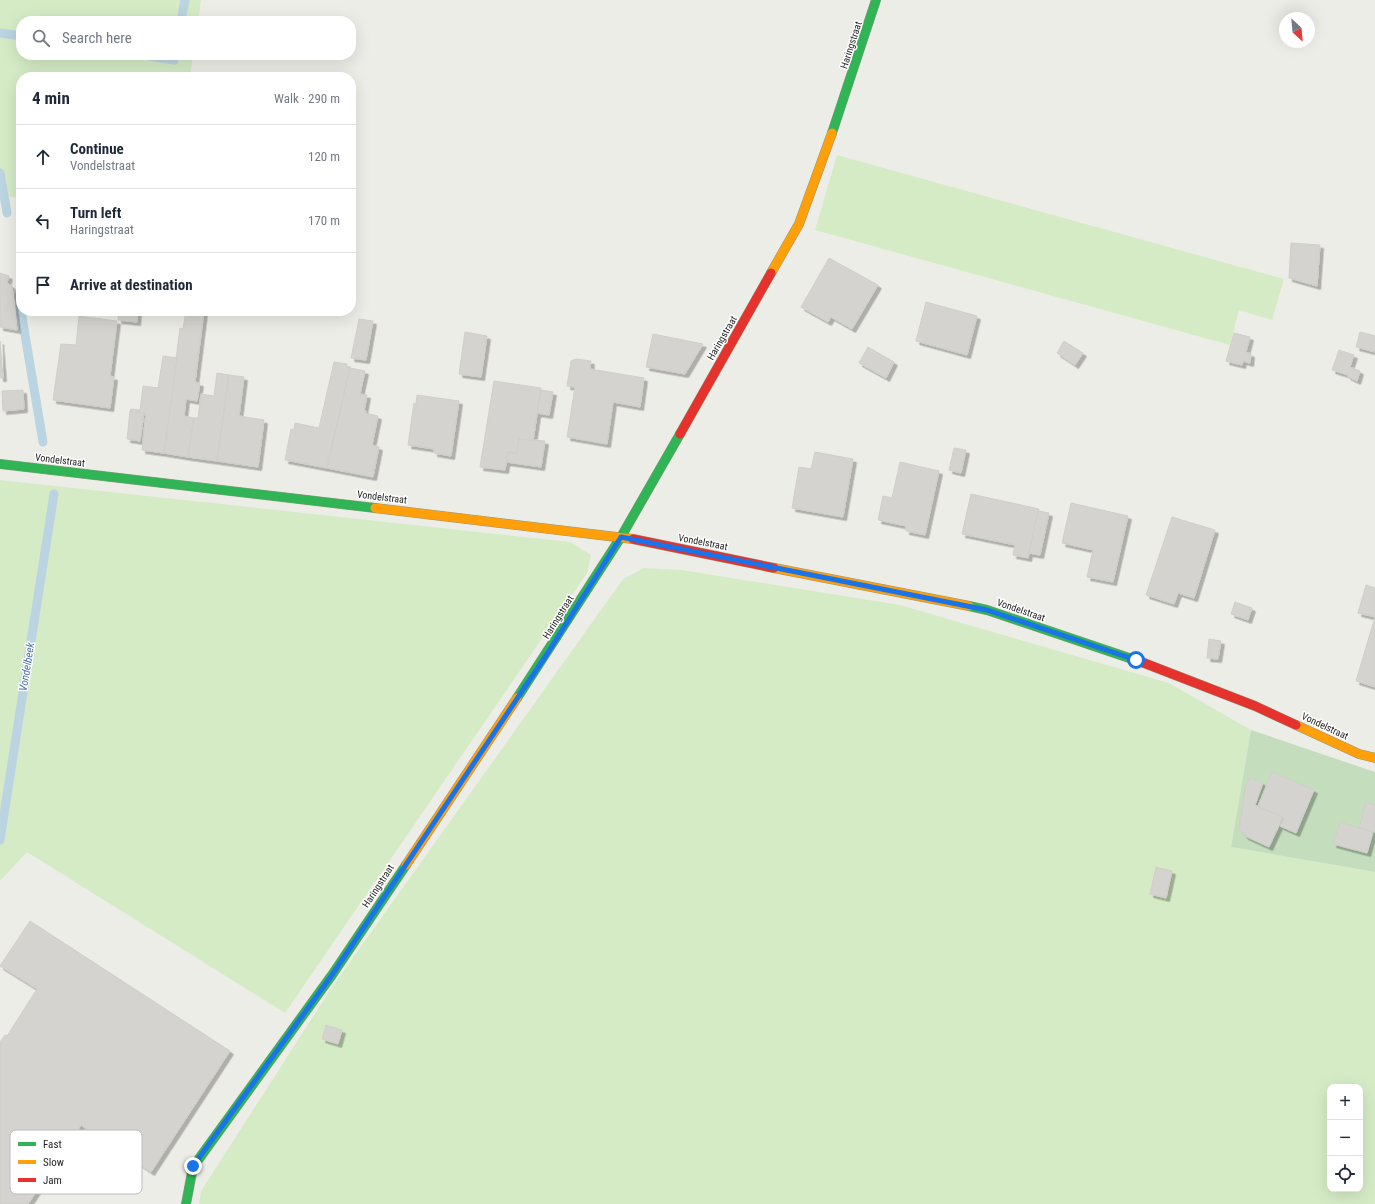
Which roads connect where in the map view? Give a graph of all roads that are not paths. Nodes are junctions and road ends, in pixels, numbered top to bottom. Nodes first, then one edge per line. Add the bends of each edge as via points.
1 (876, 0) edge
2 (0, 464) edge
3 (621, 537) junction
4 (1375, 758) edge
5 (186, 1204) edge

1 - 3 street, Haringstraat via 849,85 799,224
2 - 3 street, Vondelstraat
3 - 4 street, Vondelstraat via 987,610 1143,663 1255,706 1359,754
3 - 5 street, Haringstraat via 547,654 332,975 193,1166

